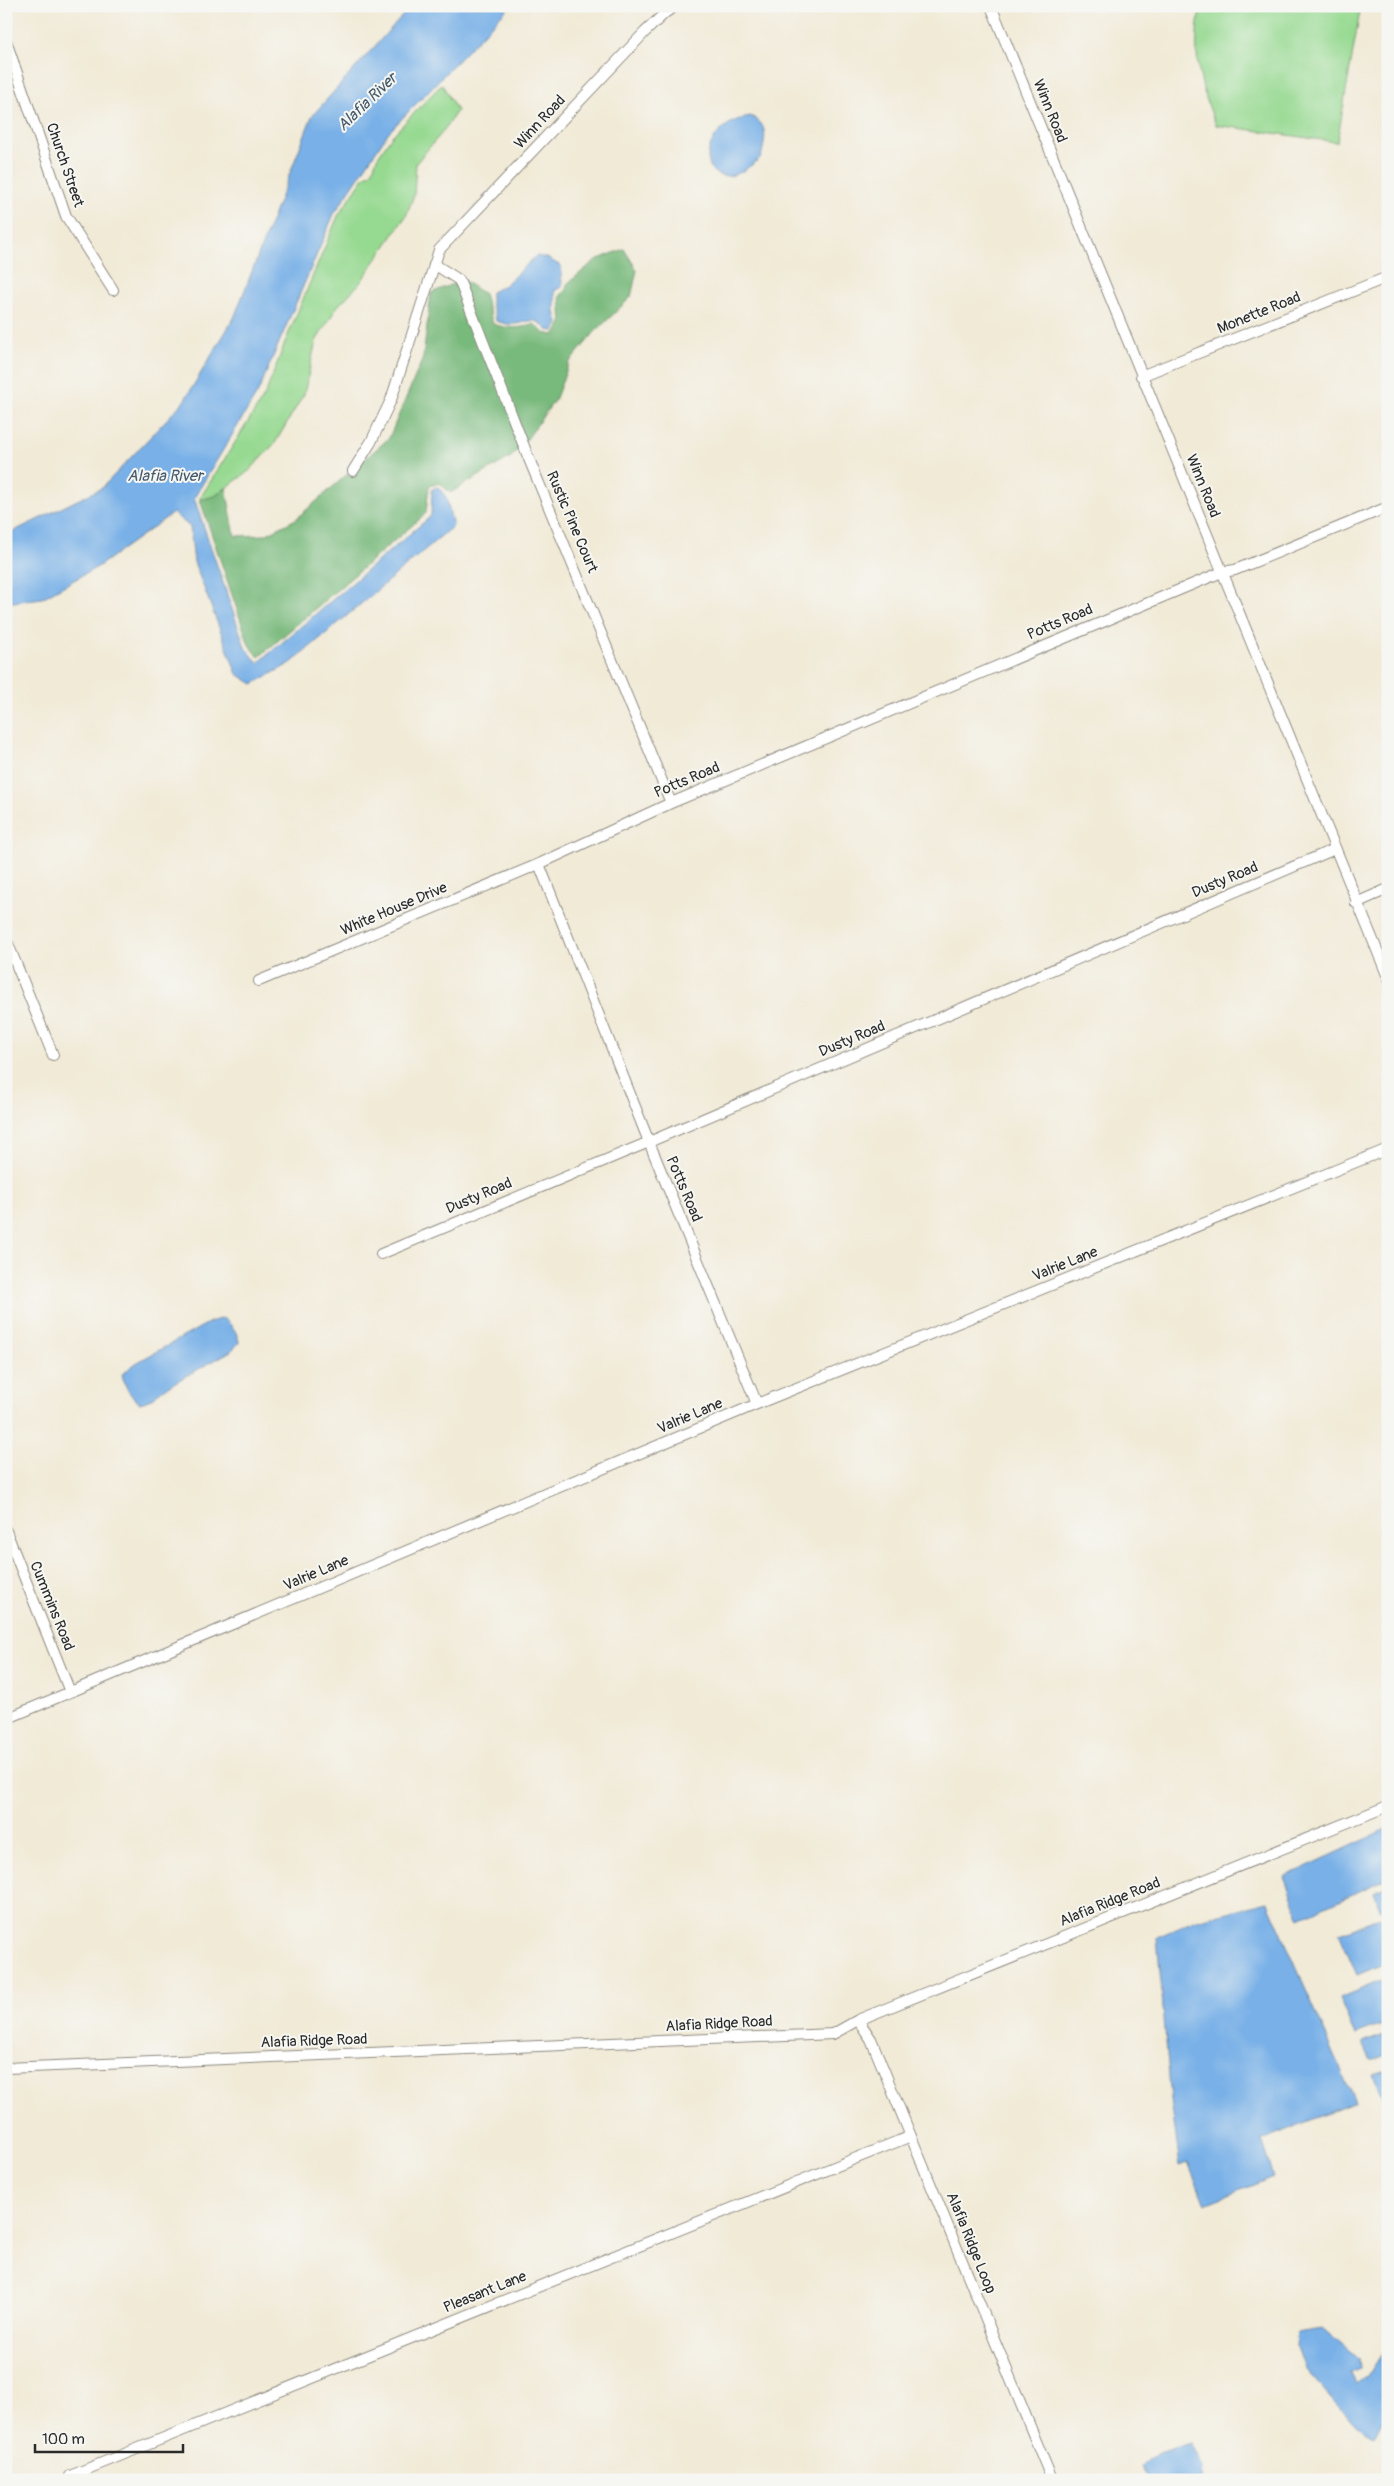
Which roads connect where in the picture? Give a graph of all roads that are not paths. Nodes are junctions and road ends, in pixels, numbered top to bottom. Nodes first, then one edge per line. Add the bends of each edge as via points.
1 (676, 6) edge
2 (991, 6) edge
3 (6, 41) edge
4 (434, 264) junction
5 (1388, 277) edge
6 (113, 290) dead end
7 (1141, 376) junction
8 (352, 471) dead end
9 (1388, 507) edge
10 (1222, 572) junction
11 (671, 803) junction
12 (1335, 849) junction
13 (539, 864) junction
14 (1388, 889) edge
15 (1356, 903) junction
16 (6, 939) edge
17 (1388, 977) edge
18 (259, 981) dead end
19 (53, 1055) dead end
20 (649, 1142) junction
21 (1388, 1149) edge
22 (380, 1254) dead end
23 (757, 1404) junction
24 (6, 1531) edge
25 (70, 1692) junction
26 (6, 1719) edge
27 (1388, 1806) edge
28 (858, 2020) junction
29 (6, 2068) edge
30 (911, 2136) junction
31 (70, 2476) dead end
32 (1052, 2480) edge

1 - 4 street, Winn Road via 645,32 443,246
2 - 7 street, Winn Road
3 - 6 street, Church Street via 66,216
4 - 8 street, Winn Road via 391,400 371,442
4 - 11 street, Rustic Pine Court via 459,280
5 - 7 street, Monette Road
7 - 10 street, Winn Road
9 - 10 street, Potts Road via 1235,570
10 - 11 street, Potts Road
10 - 12 street, Winn Road
11 - 13 street, Potts Road
12 - 15 street, Winn Road
12 - 20 street, Dusty Road
13 - 18 street, White House Drive
13 - 20 street, Potts Road
14 - 15 street
15 - 17 street, Winn Road
16 - 19 street
20 - 22 street, Dusty Road
20 - 23 street, Potts Road
21 - 23 street, Valrie Lane
23 - 25 street, Valrie Lane
24 - 25 street, Cummins Road
25 - 26 street, Valrie Lane
27 - 28 street, Alafia Ridge Road
28 - 29 street, Alafia Ridge Road via 833,2034
28 - 30 street, Alafia Ridge Loop via 871,2039
30 - 31 street, Pleasant Lane
30 - 32 street, Alafia Ridge Loop

